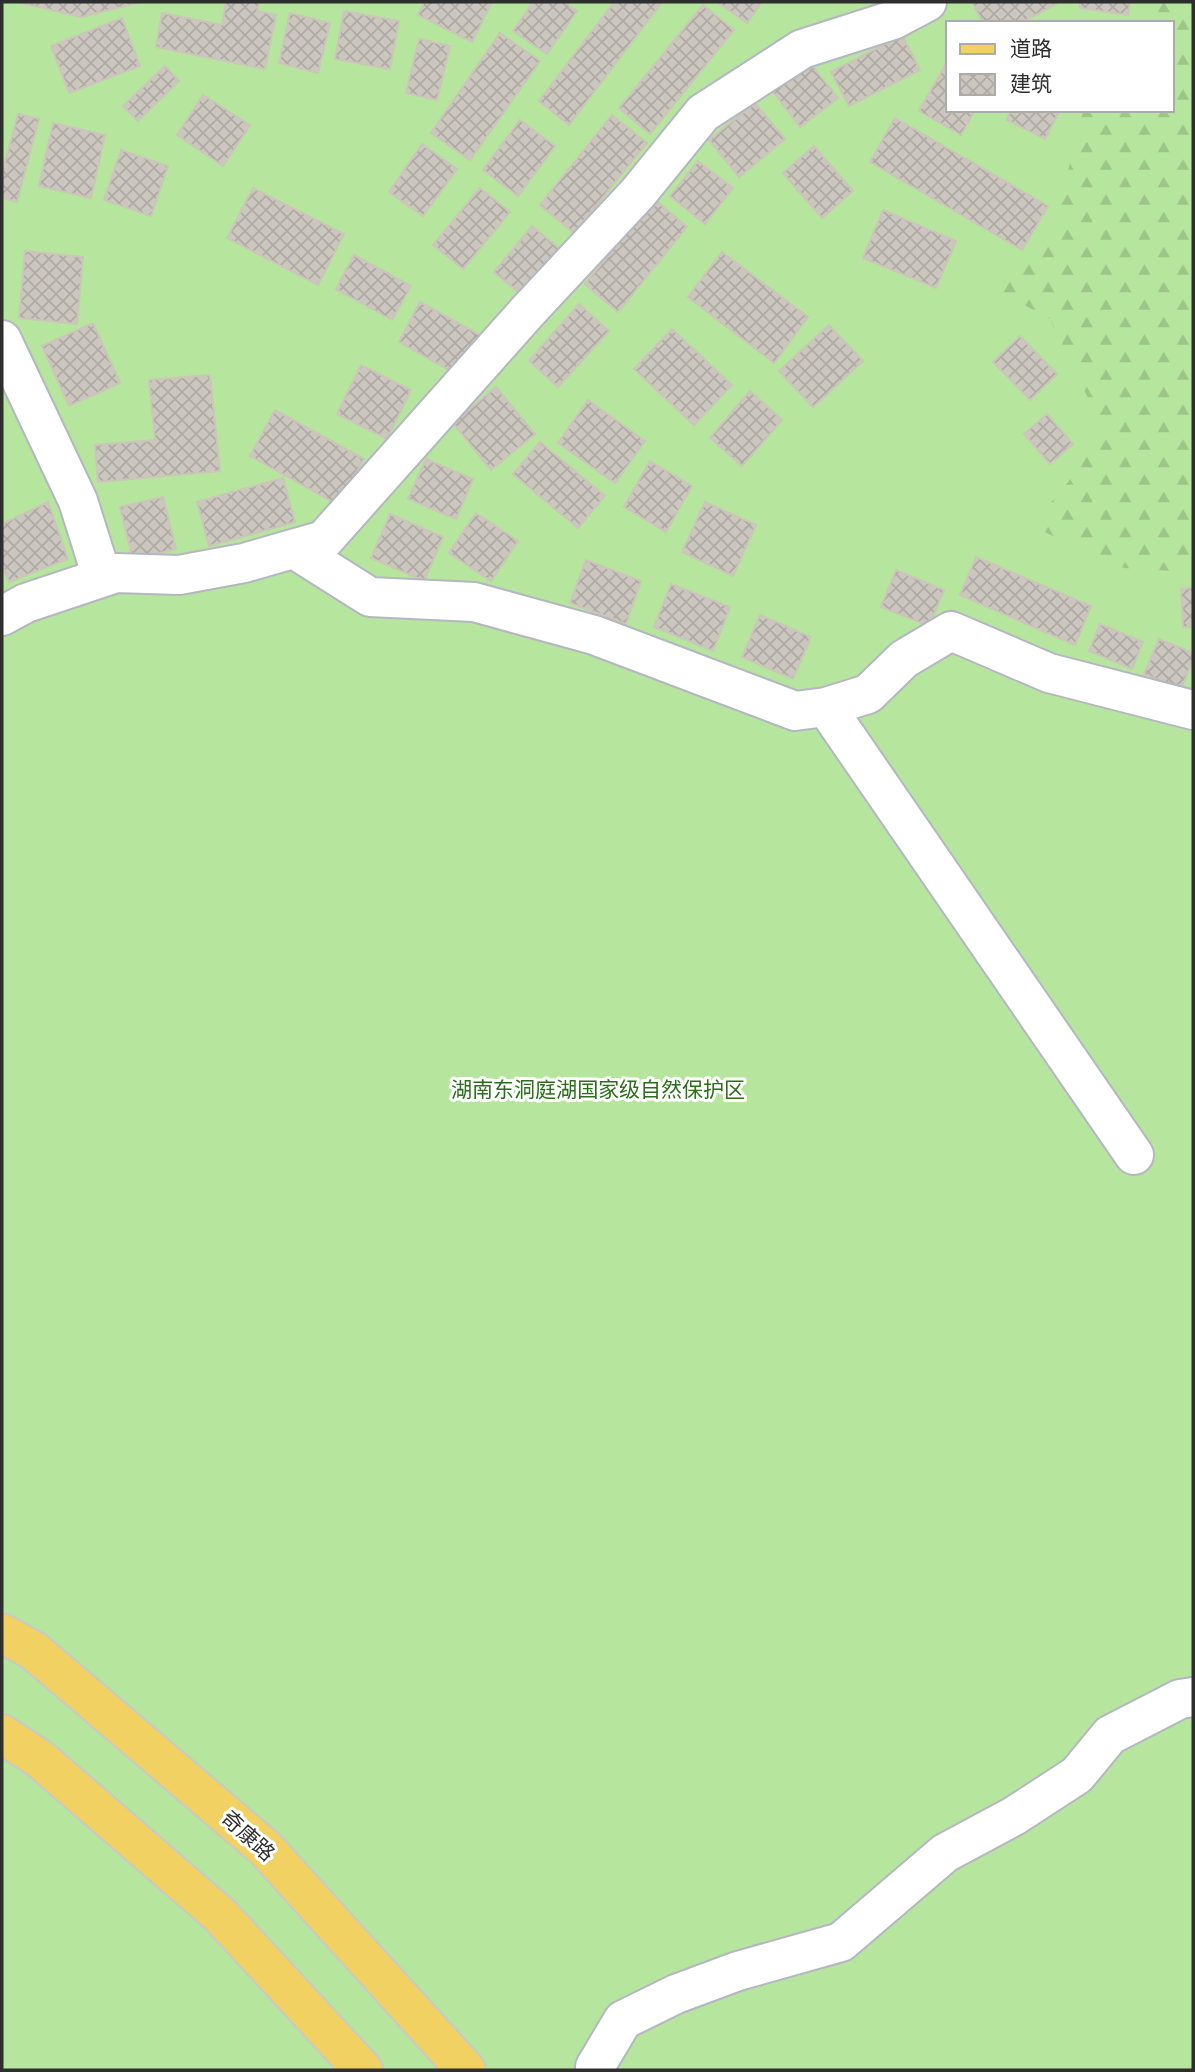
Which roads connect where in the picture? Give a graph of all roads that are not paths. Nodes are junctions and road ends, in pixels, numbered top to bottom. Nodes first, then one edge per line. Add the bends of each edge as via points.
1 (928, 2) edge
2 (2, 340) edge
3 (294, 549) junction
4 (102, 577) junction
5 (2, 615) edge
6 (825, 707) junction
7 (1193, 710) edge
8 (1134, 1155) dead end
9 (2, 1633) edge
10 (1193, 1698) edge
11 (2, 1734) edge
12 (363, 2070) edge
13 (466, 2070) edge
14 (596, 2070) edge

1 - 3 street via 893,20 802,49 703,113 638,192 324,540
2 - 4 street via 78,501
3 - 4 street via 244,564 179,575 116,573
3 - 6 street via 370,597 474,602 594,635 795,711
4 - 5 street
6 - 7 street via 868,694 904,659 951,631 1049,673
6 - 8 street
9 - 13 main road, 奇康路 via 34,1651 265,1848
10 - 14 street via 1180,1699 1110,1735 1077,1775 945,1853 841,1942 726,1976 623,2020
11 - 12 main road via 40,1759 219,1915

